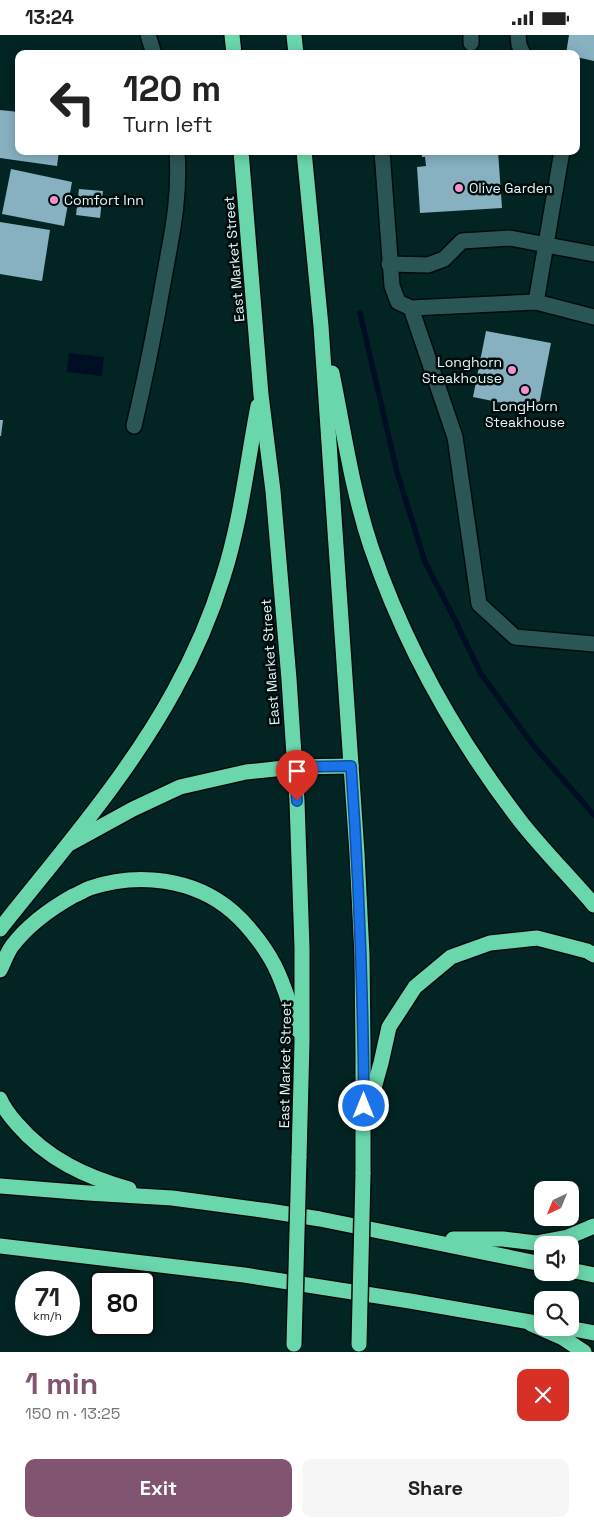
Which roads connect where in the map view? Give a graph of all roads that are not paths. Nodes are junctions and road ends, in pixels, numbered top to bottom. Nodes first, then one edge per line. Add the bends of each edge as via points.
1 (148, 35) edge
2 (232, 35) edge
3 (294, 35) edge
4 (518, 35) edge
5 (153, 50) edge
6 (234, 50) edge
7 (296, 50) edge
8 (521, 50) edge
9 (177, 155) edge
10 (241, 155) edge
11 (304, 155) edge
12 (382, 155) edge
13 (561, 155) edge
14 (546, 245) junction
15 (594, 254) edge
16 (389, 264) junction
17 (536, 302) junction
18 (411, 308) junction
19 (594, 317) edge
20 (321, 327) junction
21 (261, 395) junction
22 (134, 426) dead end
23 (594, 644) edge
24 (351, 766) junction
25 (294, 767) junction
26 (66, 846) junction
27 (594, 905) edge
28 (0, 929) edge
29 (594, 955) edge
30 (0, 970) edge
31 (302, 1042) junction
32 (0, 1099) edge
33 (364, 1125) junction
34 (0, 1186) edge
35 (154, 1197) junction
36 (594, 1226) edge
37 (423, 1239) junction
38 (0, 1246) edge
39 (534, 1263) edge
40 (579, 1272) edge
41 (594, 1275) edge
42 (520, 1320) junction
43 (534, 1323) edge
44 (579, 1330) edge
45 (594, 1333) edge
46 (294, 1348) edge
47 (359, 1348) edge
48 (584, 1352) edge

1 - 5 lane
2 - 6 highway
3 - 7 highway
4 - 8 lane
9 - 22 lane via 174,229
10 - 21 highway, East Market Street
11 - 20 highway
12 - 16 lane
13 - 14 lane
14 - 15 lane
14 - 16 lane via 510,238 462,241 444,259 428,265
14 - 17 lane
16 - 18 lane via 398,302
17 - 18 lane
17 - 19 lane
18 - 23 lane via 455,437 479,604 515,637
20 - 24 highway
20 - 27 highway via 362,519 380,573 410,644 440,702 495,786 534,838
21 - 25 highway, East Market Street via 273,491
21 - 26 highway via 230,551 216,599 197,645 150,732
24 - 25 highway
24 - 33 highway via 362,955
25 - 26 highway via 246,772 180,787
25 - 31 highway, East Market Street via 302,947
26 - 28 highway
29 - 33 highway via 537,938 490,943 451,957 416,987 388,1027
30 - 31 highway via 11,947 33,923 53,907 89,888 124,880 152,879 182,885 209,895 233,912 261,944 277,971
31 - 46 highway, East Market Street, bridge
32 - 35 highway via 4,1109 26,1134 54,1157 103,1182
33 - 47 highway, bridge
34 - 35 highway
35 - 37 highway via 269,1211
36 - 37 highway via 568,1237 536,1243 503,1239
37 - 39 highway
38 - 42 highway via 244,1275
40 - 41 highway
42 - 43 highway
42 - 48 highway via 563,1338
44 - 45 highway

